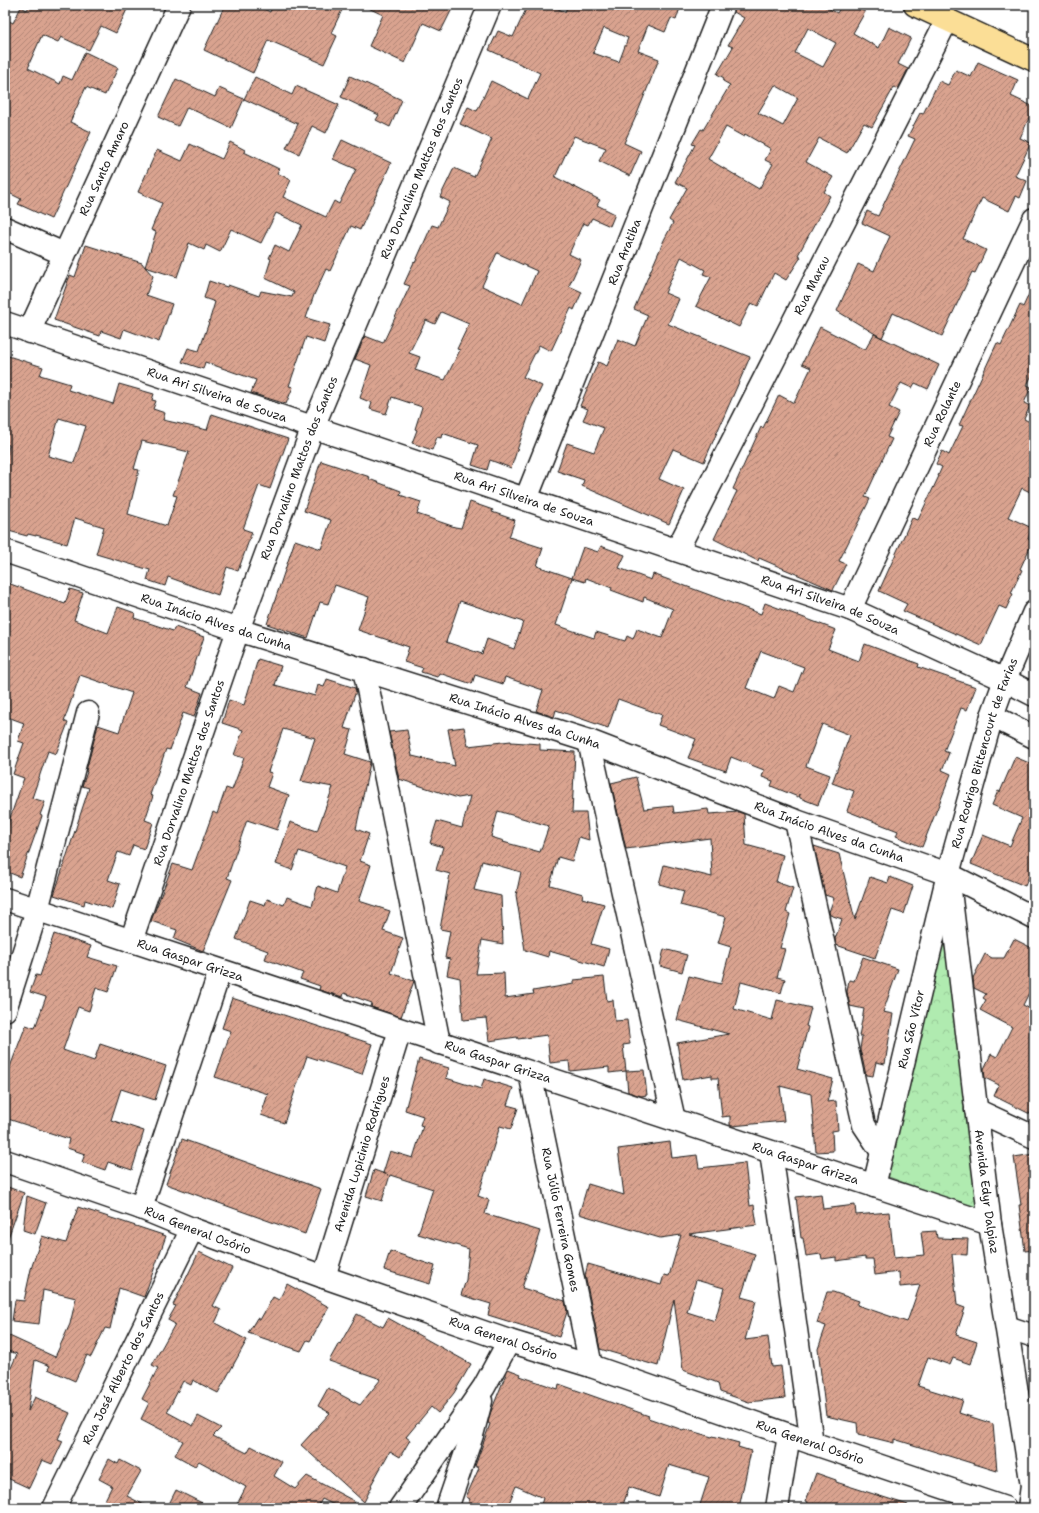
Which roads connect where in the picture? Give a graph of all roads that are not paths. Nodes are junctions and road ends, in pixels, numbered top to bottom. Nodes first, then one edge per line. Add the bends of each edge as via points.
1 (180, 5) edge
2 (490, 5) edge
3 (724, 5) edge
4 (915, 5) edge
5 (947, 20) junction
6 (1034, 60) edge
7 (1034, 220) edge
8 (5, 228) edge
9 (64, 254) junction
10 (5, 323) edge
11 (29, 332) junction
12 (313, 427) junction
13 (526, 499) junction
14 (677, 550) junction
15 (5, 551) edge
16 (850, 609) junction
17 (1034, 612) edge
18 (238, 630) junction
19 (364, 669) junction
20 (1005, 680) junction
21 (1034, 695) edge
22 (88, 713) dead end
23 (992, 716) junction
24 (1034, 737) edge
25 (589, 741) junction
26 (796, 821) junction
27 (948, 874) junction
28 (5, 899) edge
29 (37, 910) junction
30 (1034, 918) edge
31 (131, 941) junction
32 (220, 971) junction
33 (5, 1010) edge
34 (400, 1030) junction
35 (439, 1043) junction
36 (530, 1073) junction
37 (976, 1110) junction
38 (674, 1120) junction
39 (1034, 1137) edge
40 (771, 1152) junction
41 (882, 1152) junction
42 (5, 1161) edge
43 (874, 1186) junction
44 (141, 1208) junction
45 (990, 1224) junction
46 (192, 1229) junction
47 (324, 1277) junction
48 (1007, 1327) junction
49 (1034, 1336) edge
50 (509, 1341) junction
51 (591, 1366) junction
52 (484, 1387) junction
53 (789, 1435) junction
54 (812, 1443) junction
55 (54, 1508) edge
56 (400, 1508) edge
57 (447, 1508) edge
58 (777, 1508) edge
59 (1005, 1508) edge
60 (1029, 1508) edge

1 - 9 street, Rua Santo Amaro
2 - 12 street, Rua Dorvalino Mattos dos Santos
3 - 13 street, Rua Aratiba
4 - 5 main road
5 - 6 main road
5 - 14 street, Rua Marau
7 - 16 street, Rua Rolante
8 - 9 street
9 - 11 street, Rua Santo Amaro
10 - 11 street, Rua Ari Silveira de Souza
11 - 12 street, Rua Ari Silveira de Souza
12 - 13 street, Rua Ari Silveira de Souza
12 - 18 street, Rua Dorvalino Mattos dos Santos
13 - 14 street, Rua Ari Silveira de Souza
14 - 16 street, Rua Ari Silveira de Souza
15 - 18 street, Rua Inácio Alves da Cunha
16 - 20 street, Rua Ari Silveira de Souza
17 - 20 street, Rua Rodrigo Bittencourt de Farias
18 - 19 street, Rua Inácio Alves da Cunha
18 - 31 street, Rua Dorvalino Mattos dos Santos
19 - 25 street, Rua Inácio Alves da Cunha
19 - 35 street
20 - 21 street, Rua Ari Silveira de Souza
20 - 23 street, Rua Rodrigo Bittencourt de Farias
22 - 29 street
23 - 24 street
23 - 27 street, Rua Rodrigo Bittencourt de Farias
25 - 26 street, Rua Inácio Alves da Cunha
25 - 38 street
26 - 27 street, Rua Inácio Alves da Cunha
26 - 41 street via 864,1125
27 - 30 street, Rua Inácio Alves da Cunha
27 - 37 street, Avenida Edyr Dalpiaz
27 - 41 street, Rua São Vítor
28 - 29 street, Rua Gaspar Grizza
29 - 31 street, Rua Gaspar Grizza
29 - 33 street
31 - 32 street, Rua Gaspar Grizza
32 - 34 street, Rua Gaspar Grizza
32 - 44 street
34 - 35 street, Rua Gaspar Grizza
34 - 47 street, Avenida Lupicinio Rodrigues
35 - 36 street, Rua Gaspar Grizza
36 - 38 street, Rua Gaspar Grizza
36 - 51 street, Rua Júlio Ferreira Gomes
37 - 39 street
37 - 45 street, Avenida Edyr Dalpiaz
38 - 40 street, Rua Gaspar Grizza
40 - 43 street, Rua Gaspar Grizza
40 - 54 street
41 - 43 street, Rua São Vítor
42 - 44 street, Rua General Osório
43 - 45 street, Rua Gaspar Grizza
44 - 46 street, Rua General Osório
45 - 48 street, Avenida Edyr Dalpiaz
46 - 47 street, Rua General Osório
46 - 55 street, Rua José Alberto dos Santos
47 - 50 street, Rua General Osório
48 - 49 street
48 - 60 street, Avenida Edyr Dalpiaz via 1032,1486
50 - 51 street, Rua General Osório
50 - 52 street
51 - 53 street, Rua General Osório
52 - 56 street
52 - 57 street via 472,1435
53 - 54 street, Rua General Osório
53 - 58 street
54 - 59 street, Rua General Osório

